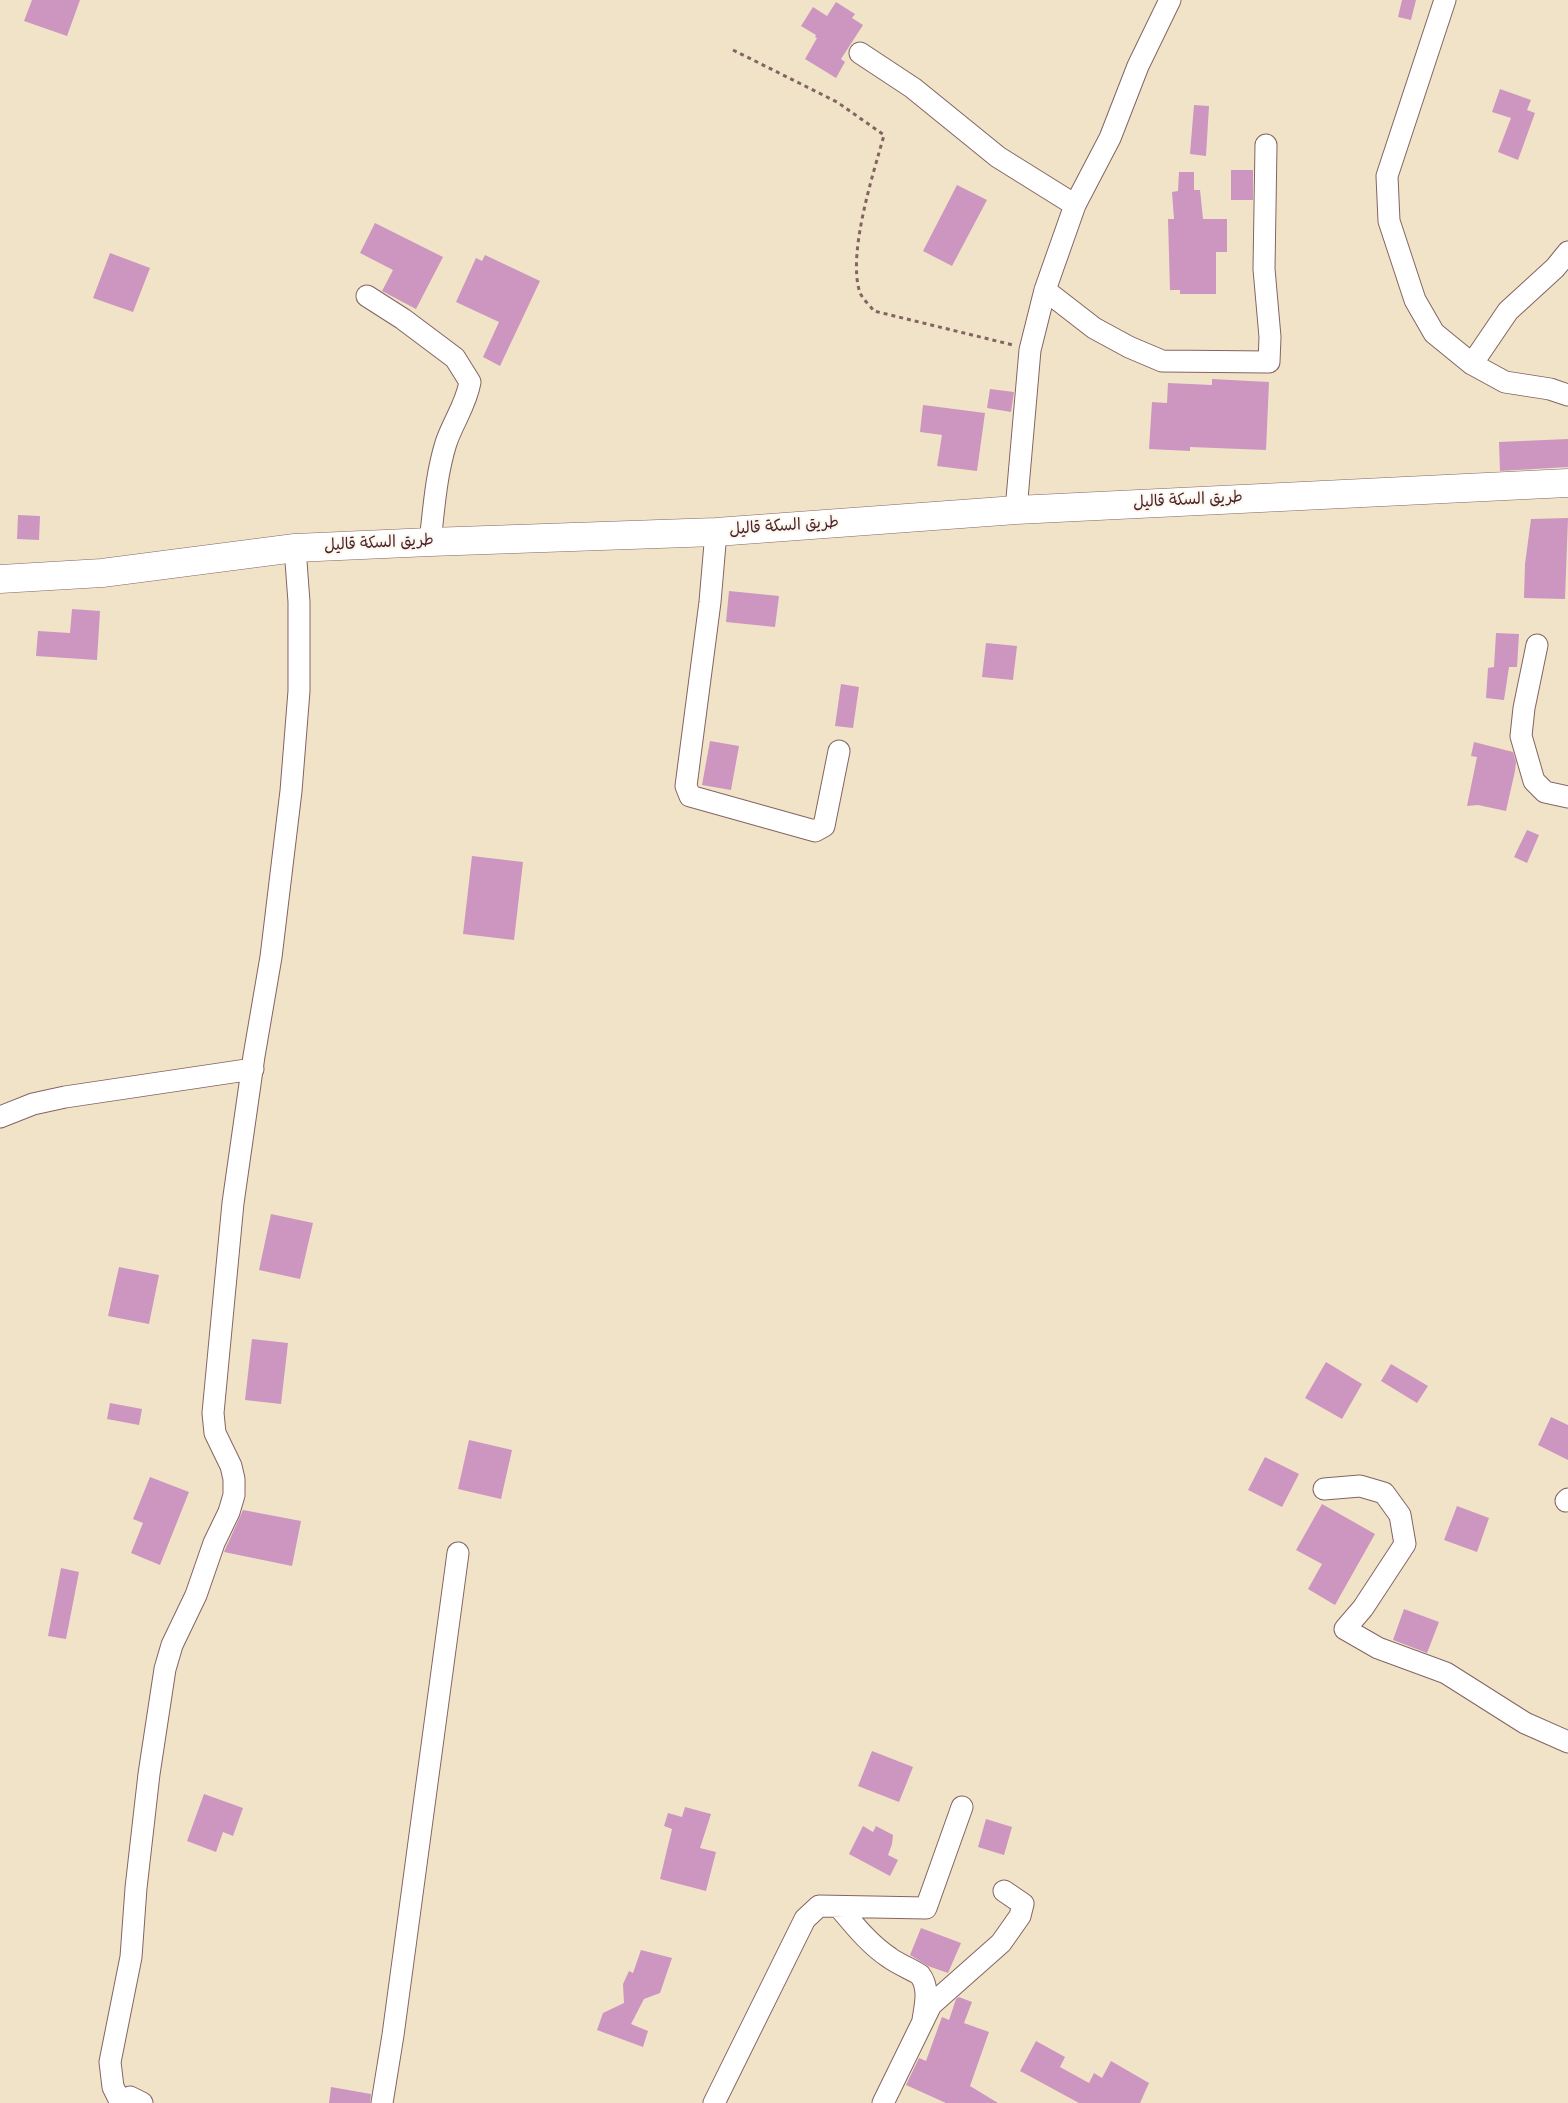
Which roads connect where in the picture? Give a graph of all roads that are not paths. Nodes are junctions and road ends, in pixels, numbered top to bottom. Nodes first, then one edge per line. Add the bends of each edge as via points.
1 (1170, 0) edge
2 (1444, 0) edge
3 (860, 53) dead end
4 (1266, 146) dead end
5 (1075, 205) junction
6 (1568, 252) edge
7 (1044, 290) junction
8 (367, 296) dead end
9 (1472, 364) junction
10 (1568, 395) edge
11 (1568, 483) edge
12 (1016, 510) junction
13 (716, 532) junction
14 (430, 542) junction
15 (295, 548) junction
16 (0, 579) edge
17 (1537, 645) dead end
18 (839, 751) dead end
19 (1568, 797) edge
20 (253, 1069) junction
21 (0, 1118) edge
22 (1324, 1490) dead end
23 (458, 1553) dead end
24 (1568, 1742) edge
25 (962, 1808) dead end
26 (1004, 1892) dead end
27 (839, 1907) junction
28 (922, 2025) junction
29 (130, 2102) edge
30 (382, 2103) edge
31 (714, 2103) edge
32 (883, 2103) edge

1 - 5 street via 1138,66 1110,138
2 - 9 street via 1386,176 1389,221 1415,300 1434,333
3 - 5 street via 913,88 998,157
4 - 7 street via 1264,270 1269,362 1162,361 1094,328
5 - 7 street
6 - 9 street via 1508,311
7 - 12 street via 1030,350
8 - 14 street via 455,358 470,382 438,476
9 - 10 street via 1505,382
11 - 12 main road, طريق السكة قاليل
12 - 13 main road, طريق السكة قاليل
13 - 14 main road, طريق السكة قاليل
13 - 18 street via 686,786 690,796 815,831 824,826
14 - 15 main road, طريق السكة قاليل
15 - 16 main road, طريق السكة قاليل via 102,573
15 - 20 street via 299,691 272,957
17 - 19 street via 1521,736 1534,781 1545,792
20 - 21 street via 65,1097 33,1104
20 - 29 street via 233,1203 213,1414 215,1433 231,1466 234,1495 165,1669 136,1888 131,1957 110,2062 113,2087
22 - 24 street via 1360,1486 1384,1493 1400,1515 1405,1544 1363,1608 1345,1629 1378,1648 1446,1673 1525,1723
23 - 30 street via 394,2035
25 - 27 street via 926,1908
26 - 28 street via 1023,1904 1020,1916 1000,1943 931,2006
27 - 28 street via 873,1945 919,1974 925,1984 926,1999
27 - 31 street via 819,1906 805,1919
28 - 32 street

